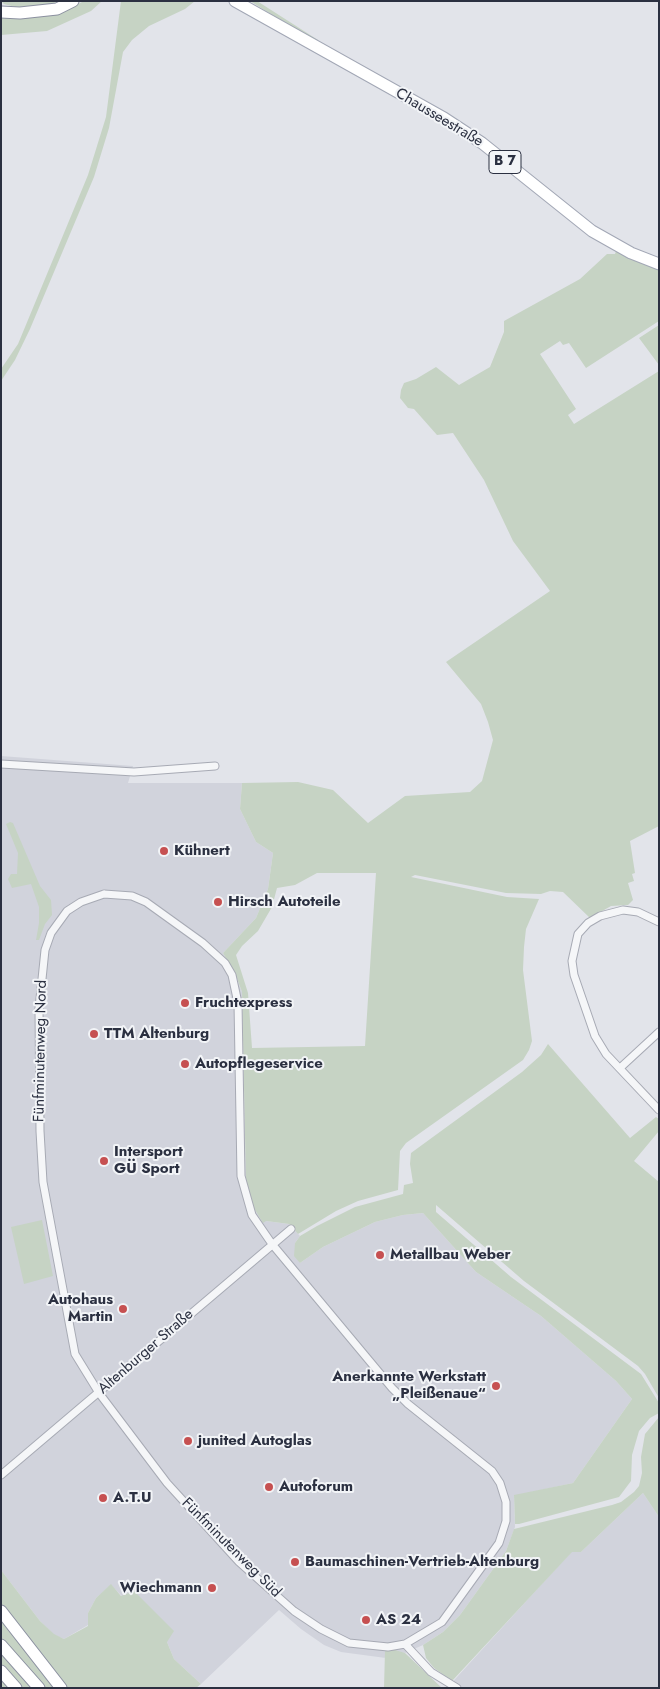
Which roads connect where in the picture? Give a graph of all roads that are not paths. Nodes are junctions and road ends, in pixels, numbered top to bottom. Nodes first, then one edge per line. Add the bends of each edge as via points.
1 (73, 1) edge
2 (234, 1) edge
3 (4, 11) edge
4 (659, 264) edge
5 (1, 764) edge
6 (215, 766) dead end
7 (659, 922) edge
8 (659, 1032) edge
9 (620, 1068) junction
10 (659, 1110) edge
11 (291, 1229) dead end
12 (272, 1244) junction
13 (99, 1393) junction
14 (1, 1476) edge
15 (1, 1611) edge
16 (405, 1644) junction
17 (1, 1645) edge
18 (1, 1672) edge
19 (16, 1688) edge
20 (39, 1688) edge
21 (61, 1688) edge
22 (456, 1688) edge

1 - 3 main road via 57,9
2 - 4 main road, Chausseestraße / B 7 via 444,118 482,143 592,231 630,253
5 - 6 street via 134,772
7 - 9 street via 638,912 623,910 606,914 588,923 578,934 574,946 574,975 595,1036
8 - 9 street
9 - 10 street
11 - 12 street, Altenburger Straße
12 - 13 street, Altenburger Straße
12 - 13 street, Fünfminutenweg Nord via 252,1215 241,1176 238,1003 232,975 215,953 146,902 114,894 81,902 60,918 45,950 39,1008 40,1131 43,1182 72,1344
12 - 16 street, Fünfminutenweg Süd via 392,1388 492,1471 500,1483 506,1502 506,1521 499,1543 442,1622
13 - 14 street, Altenburger Straße
13 - 16 street, Fünfminutenweg Süd via 167,1483 239,1562 294,1611 349,1643 388,1647
15 - 21 main road
16 - 22 street via 431,1672
17 - 20 main road
18 - 19 main road

